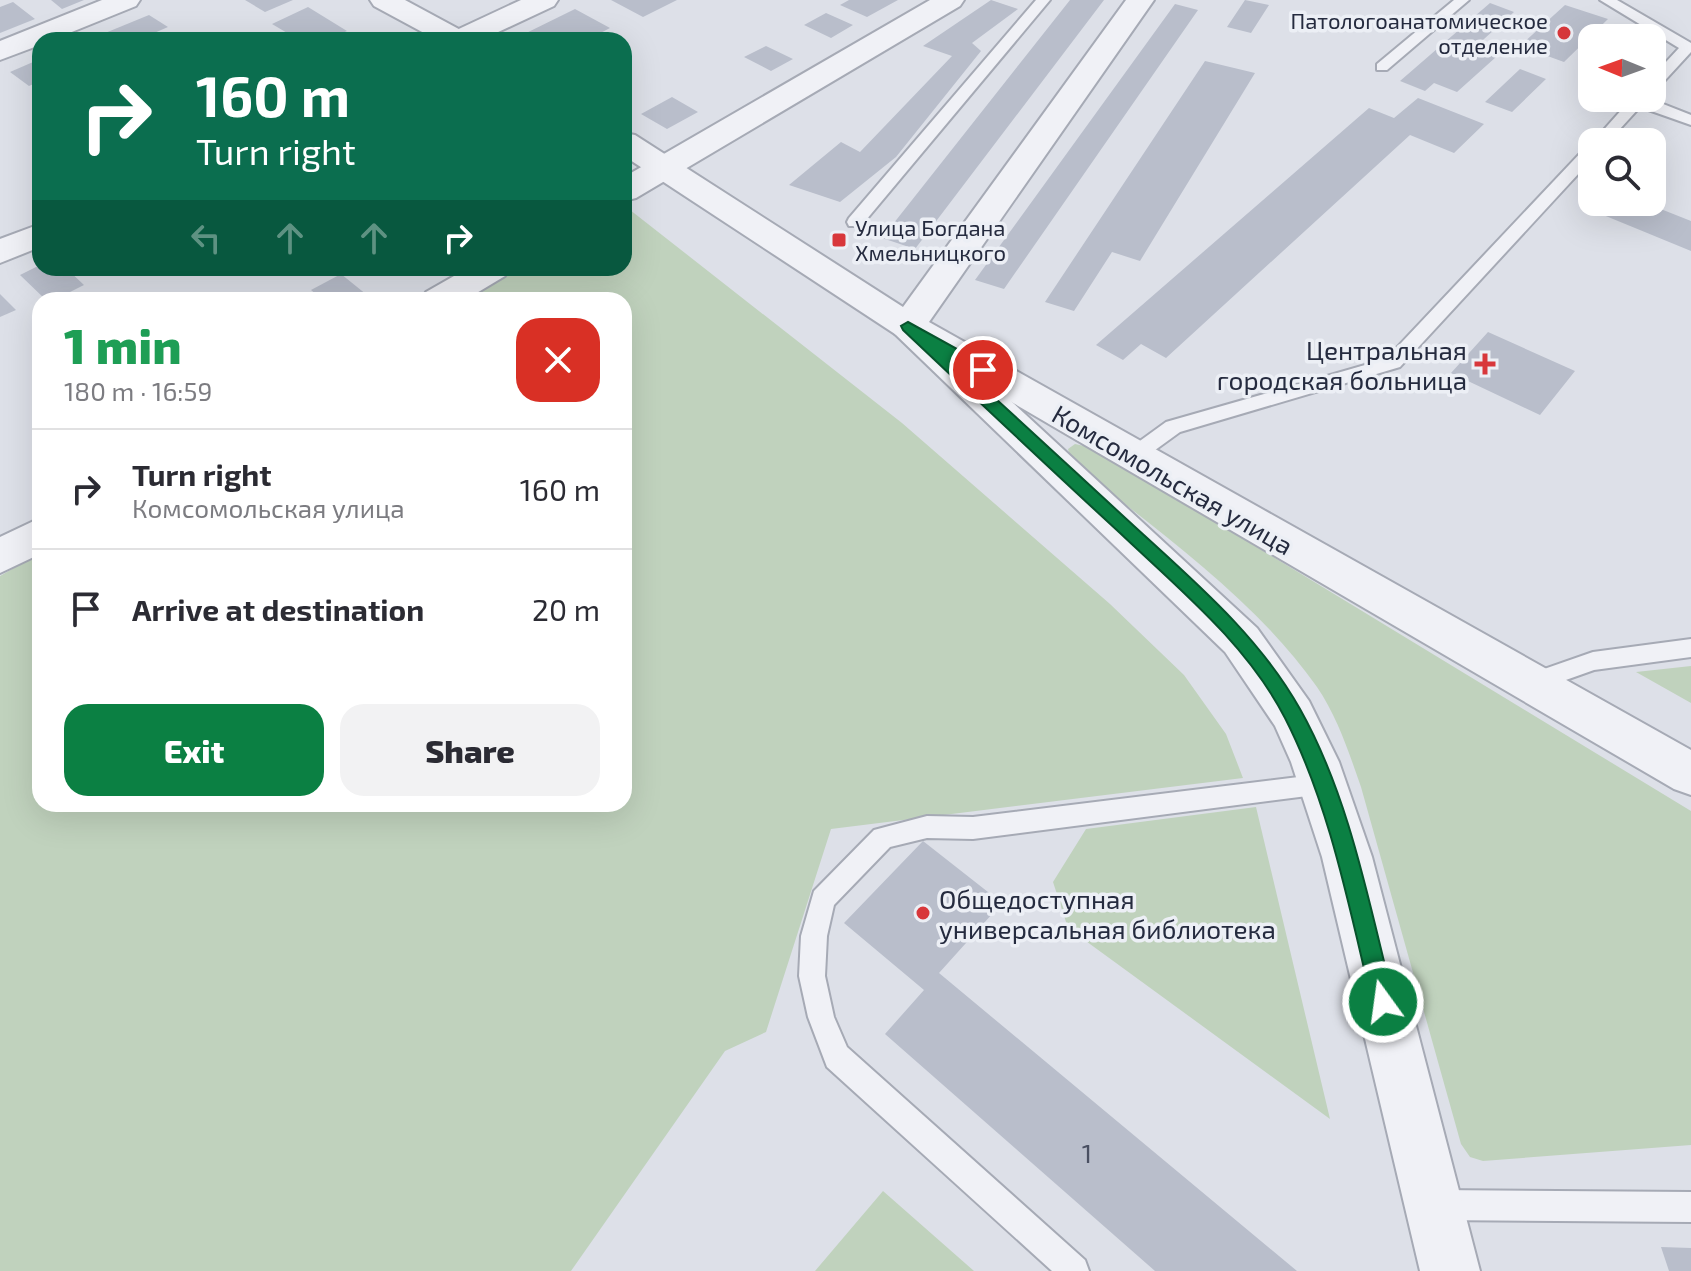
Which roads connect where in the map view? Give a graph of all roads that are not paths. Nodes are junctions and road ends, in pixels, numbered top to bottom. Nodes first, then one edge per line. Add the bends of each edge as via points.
1 (126, 0) edge
2 (384, 0) edge
3 (544, 0) edge
4 (950, 0) edge
5 (1043, 0) edge
6 (1140, 0) edge
7 (1462, 0) edge
8 (1607, 0) edge
9 (1648, 24) edge
10 (47, 32) edge
11 (443, 32) edge
12 (475, 32) edge
13 (1666, 34) edge
14 (32, 38) edge
15 (0, 51) edge
16 (1382, 67) dead end
17 (1666, 71) edge
18 (1666, 110) edge
19 (1627, 112) edge
20 (1691, 120) edge
21 (1612, 128) edge
22 (632, 147) edge
23 (1578, 165) edge
24 (665, 167) junction
25 (632, 186) edge
26 (855, 222) dead end
27 (32, 238) edge
28 (0, 252) edge
29 (480, 276) edge
30 (452, 292) edge
31 (908, 326) junction
32 (1133, 456) junction
33 (32, 539) edge
34 (0, 557) edge
35 (1691, 648) edge
36 (1532, 683) junction
37 (1691, 774) edge
38 (1323, 784) junction
39 (1433, 1205) junction
40 (1691, 1207) edge
41 (1074, 1271) edge
42 (1450, 1271) edge

1 - 10 street
2 - 11 street
3 - 12 street
4 - 24 street
5 - 26 lane
6 - 31 street
7 - 16 lane
8 - 9 lane
13 - 17 lane via 1688,47
14 - 15 street
18 - 20 lane
19 - 21 lane
22 - 24 street, Комсомольская улица
23 - 32 lane via 1393,363 1173,427
24 - 25 street
24 - 31 street, Комсомольская улица
27 - 28 street
29 - 30 street
31 - 32 street, Комсомольская улица
31 - 38 street via 1241,640 1293,715
32 - 36 street, Комсомольская улица
33 - 34 street
35 - 36 lane via 1593,661
36 - 37 street, Комсомольская улица
38 - 39 street via 1347,857
38 - 41 lane via 973,828 927,827 883,838 823,899 812,976 837,1057
39 - 40 lane
39 - 42 street

